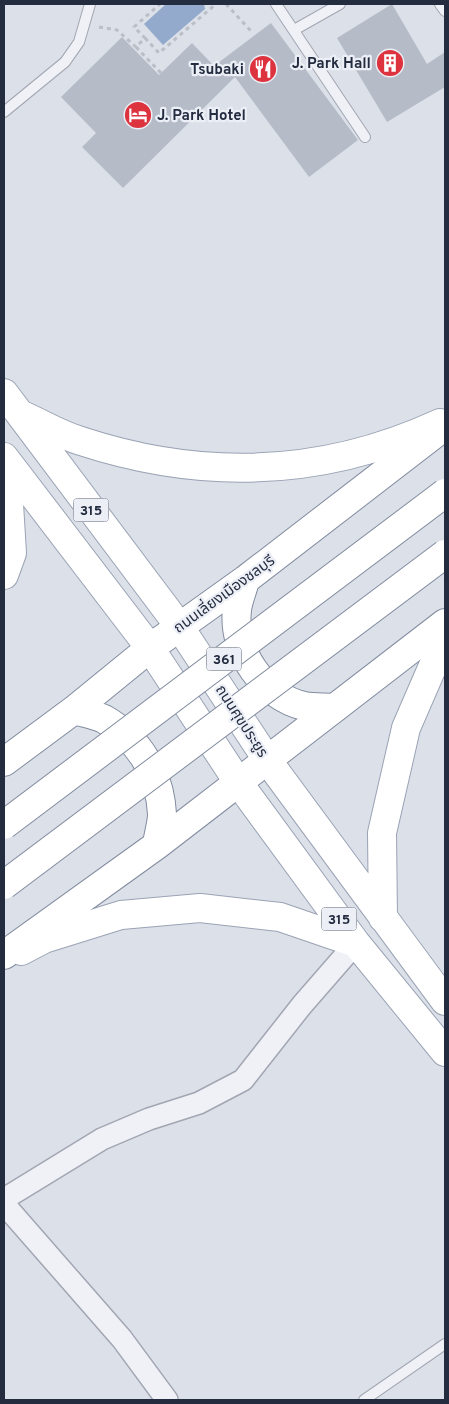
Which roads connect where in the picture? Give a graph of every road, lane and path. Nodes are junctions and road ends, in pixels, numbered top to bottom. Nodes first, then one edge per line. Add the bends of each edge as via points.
1 (90, 4) edge
2 (160, 4) edge
3 (216, 4) edge
4 (226, 4) edge
5 (276, 4) edge
6 (340, 4) edge
7 (440, 4) edge
8 (445, 11) edge
9 (117, 30) dead end
10 (294, 30) junction
11 (251, 31) dead end
12 (145, 38) junction
13 (136, 47) junction
14 (161, 73) dead end
15 (4, 112) edge
16 (365, 137) dead end
17 (11, 403) edge
18 (445, 420) edge
19 (445, 426) edge
20 (4, 457) edge
21 (4, 489) edge
22 (445, 493) edge
23 (445, 554) edge
24 (4, 575) edge
25 (245, 580) junction
26 (445, 623) edge
27 (179, 626) junction
28 (445, 638) edge
29 (150, 648) junction
30 (335, 708) junction
31 (74, 710) junction
32 (268, 761) junction
33 (4, 762) edge
34 (238, 782) junction
35 (4, 825) edge
36 (157, 845) junction
37 (4, 885) edge
38 (383, 918) junction
39 (356, 943) junction
40 (4, 955) edge
41 (4, 960) edge
42 (445, 1001) edge
43 (445, 1052) edge
44 (4, 1199) edge
45 (4, 1204) edge
46 (445, 1344) edge
47 (167, 1400) edge
48 (364, 1400) edge

1 - 15 lane via 78,42 65,62
2 - 12 path via 134,27
3 - 12 path via 159,53
4 - 11 path
5 - 10 lane
6 - 10 lane
7 - 8 lane
9 - 13 path
10 - 16 lane
12 - 13 path
13 - 14 path
17 - 18 main road via 79,441 143,459 209,468 276,468 341,458 405,439
17 - 27 main road, ถนนศุขประยูร / 315
19 - 25 main road, ถนนเลี่ยงเมืองชลบุรี
20 - 29 main road, 315
21 - 24 main road via 9,504 12,553
22 - 35 main road, 361, bridge
23 - 37 main road, bridge
25 - 27 main road, ถนนเลี่ยงเมืองชลบุรี
25 - 30 main road via 237,611 240,642 253,670 275,693 304,706
26 - 30 main road
27 - 29 main road, ถนนเลี่ยงเมืองชลบุรี
27 - 32 main road, ถนนศุขประยูร / 315
28 - 38 main road via 406,728 382,833
29 - 31 main road, ถนนเลี่ยงเมืองชลบุรี
29 - 34 main road, 315
30 - 32 main road
31 - 33 main road, ถนนเลี่ยงเมืองชลบุรี
31 - 36 main road via 103,719 127,735 146,758 158,786 162,815
32 - 34 main road
32 - 38 main road, ถนนศุขประยูร / 315
34 - 36 main road
34 - 39 main road, 315
36 - 40 main road
38 - 42 main road, ถนนศุขประยูร / 315
39 - 41 main road via 280,918 200,908 120,915 44,938
39 - 43 main road, 315
39 - 44 street via 242,1080 198,1103 102,1139
45 - 47 street via 122,1339
46 - 48 lane

